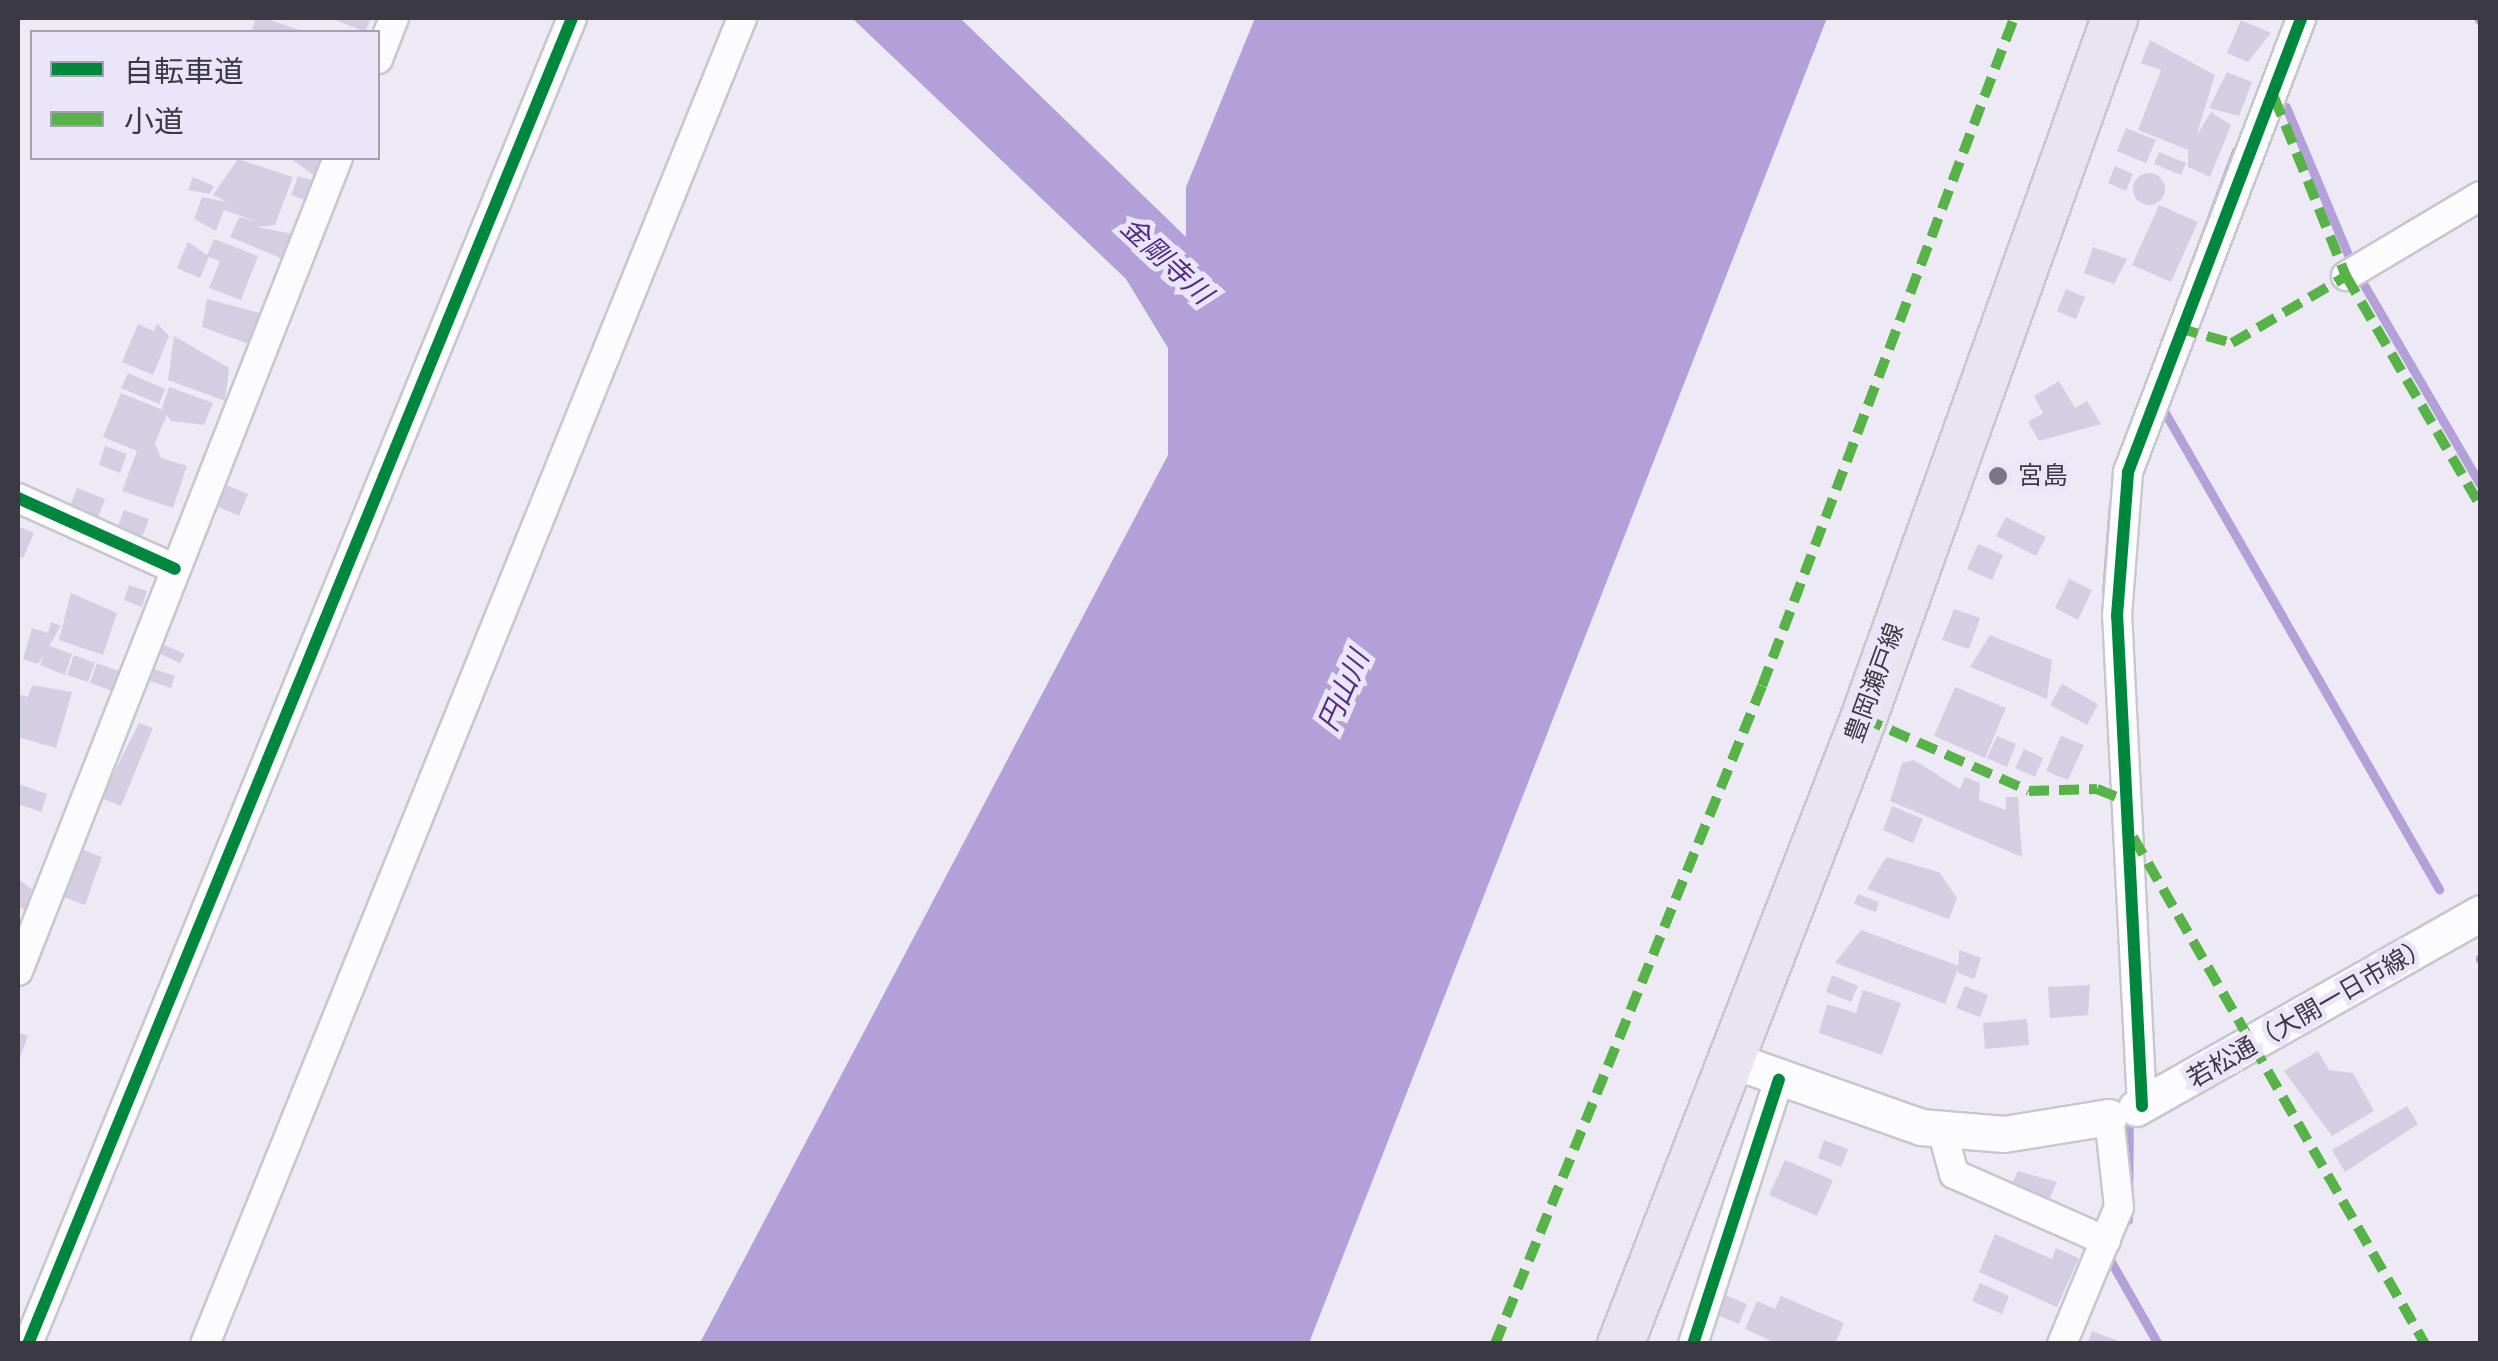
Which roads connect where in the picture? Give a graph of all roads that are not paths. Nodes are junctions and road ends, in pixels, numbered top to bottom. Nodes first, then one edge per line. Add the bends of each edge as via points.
1 (394, 18) edge
2 (572, 18) edge
3 (742, 18) edge
4 (2114, 18) edge
5 (2301, 18) edge
6 (380, 54) edge
7 (337, 160) edge
8 (2480, 196) edge
9 (2346, 276) dead end
10 (18, 498) edge
11 (176, 569) junction
12 (2480, 914) edge
13 (18, 971) edge
14 (1730, 1058) junction
15 (1779, 1080) junction
16 (2129, 1110) junction
17 (1942, 1130) junction
18 (2106, 1241) junction
19 (28, 1344) edge
20 (206, 1344) edge
21 (1620, 1344) edge
22 (1693, 1344) edge
23 (2062, 1344) edge

1 - 6 street
2 - 19 street
3 - 20 street
4 - 14 main road, 豊岡瀬戸線
5 - 16 street via 2128,472 2117,616
7 - 11 street
8 - 9 street
10 - 11 street
11 - 13 street
12 - 16 street, 若松通（大開一日市線）
14 - 15 street, 若松通（大開一日市線）
14 - 21 main road, 豊岡瀬戸線
15 - 17 street, 若松通（大開一日市線）
15 - 22 street
16 - 17 street, 若松通（大開一日市線） via 2004,1134
16 - 18 street via 2120,1199
17 - 18 street via 1954,1174
18 - 23 street

